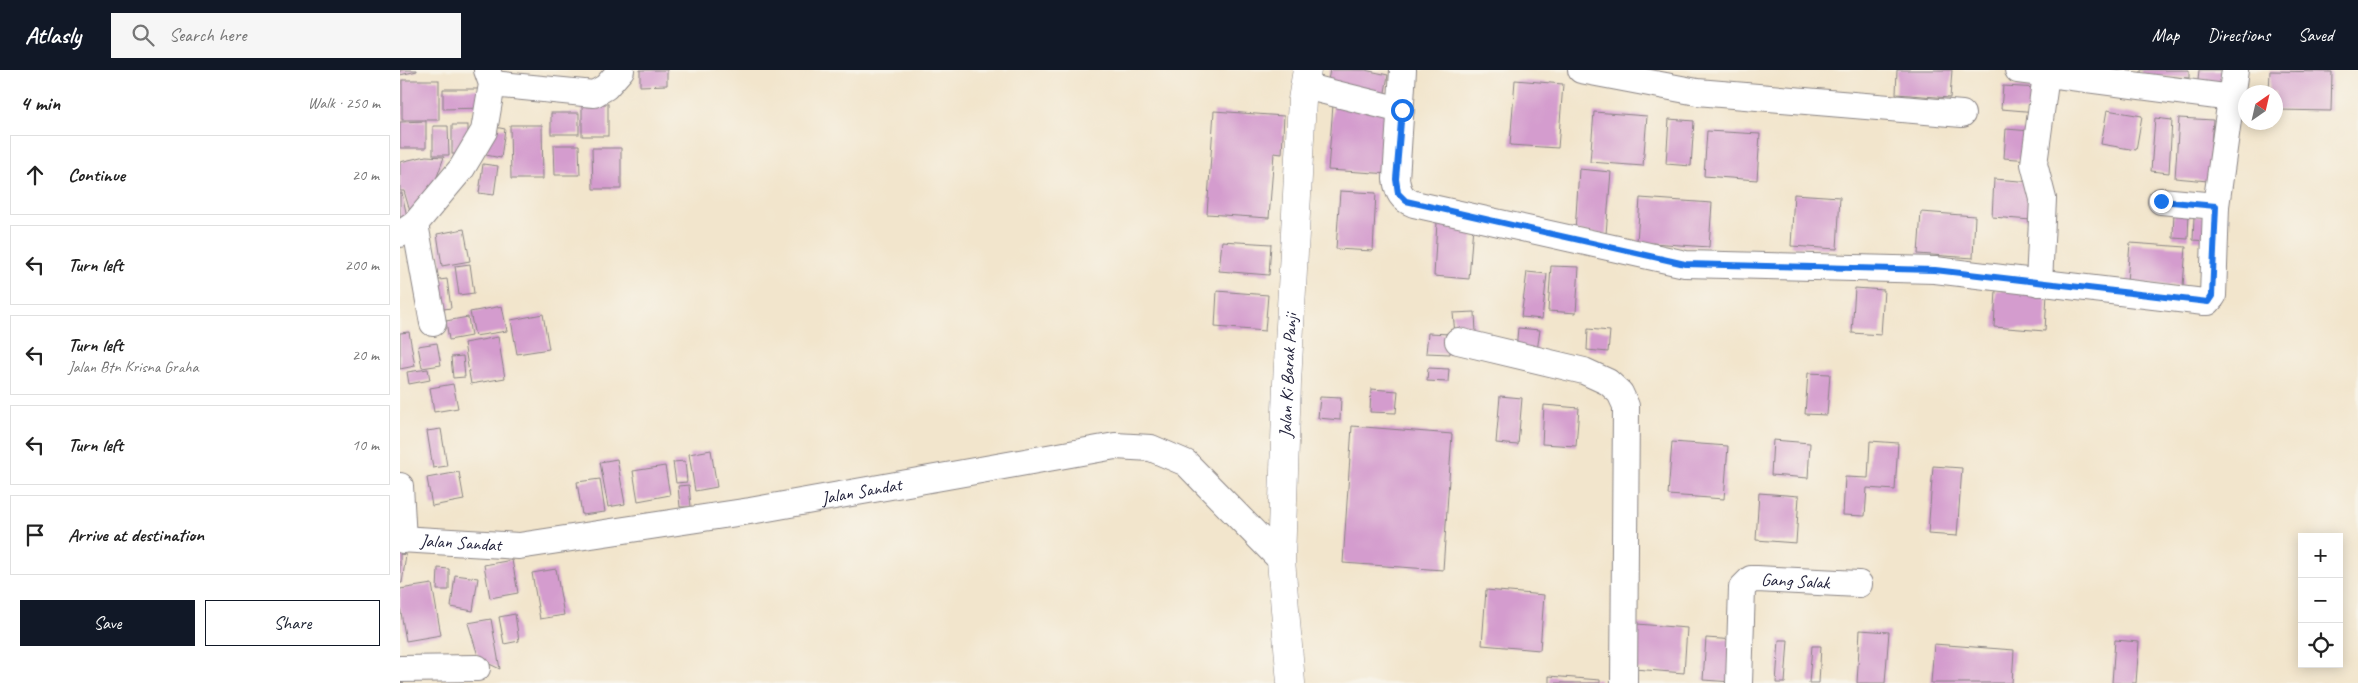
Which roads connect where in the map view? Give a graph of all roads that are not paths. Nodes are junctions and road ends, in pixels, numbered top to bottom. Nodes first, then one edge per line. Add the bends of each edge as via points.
1 (622, 70) edge
2 (1403, 70) edge
3 (1581, 70) edge
4 (2235, 70) edge
5 (2032, 72) edge
6 (490, 77) edge
7 (1305, 78) edge
8 (1699, 81) edge
9 (2232, 98) junction
10 (1402, 110) junction
11 (1962, 114) dead end
12 (2161, 201) dead end
13 (2216, 206) junction
14 (407, 229) edge
15 (2039, 283) junction
16 (433, 323) dead end
17 (1458, 341) dead end
18 (400, 486) edge
19 (401, 539) edge
20 (1281, 560) junction
21 (1858, 584) dead end
22 (477, 668) dead end
23 (400, 669) edge
24 (1291, 683) edge
25 (1624, 683) edge
26 (1739, 683) edge

1 - 6 street via 594,94
2 - 10 street
3 - 8 street
4 - 9 street
5 - 9 street
5 - 15 street via 2034,164 2043,198
6 - 14 street via 484,130 462,168
7 - 10 street
7 - 20 street, Jalan Ki Barak Panji via 1287,383
8 - 11 street
9 - 13 street
10 - 15 street via 1396,179 1398,193 1414,204 1685,264 1935,270
12 - 13 street
13 - 15 street via 2212,296 2208,302
14 - 16 street
17 - 25 street via 1584,371 1608,382 1623,399 1626,406
18 - 19 street
19 - 20 street, Jalan Sandat via 519,546 750,511 1115,446 1151,448 1186,463
20 - 24 street, Jalan Ki Barak Panji
21 - 26 street, Gang Salak via 1756,579 1746,582 1742,588
22 - 23 street

